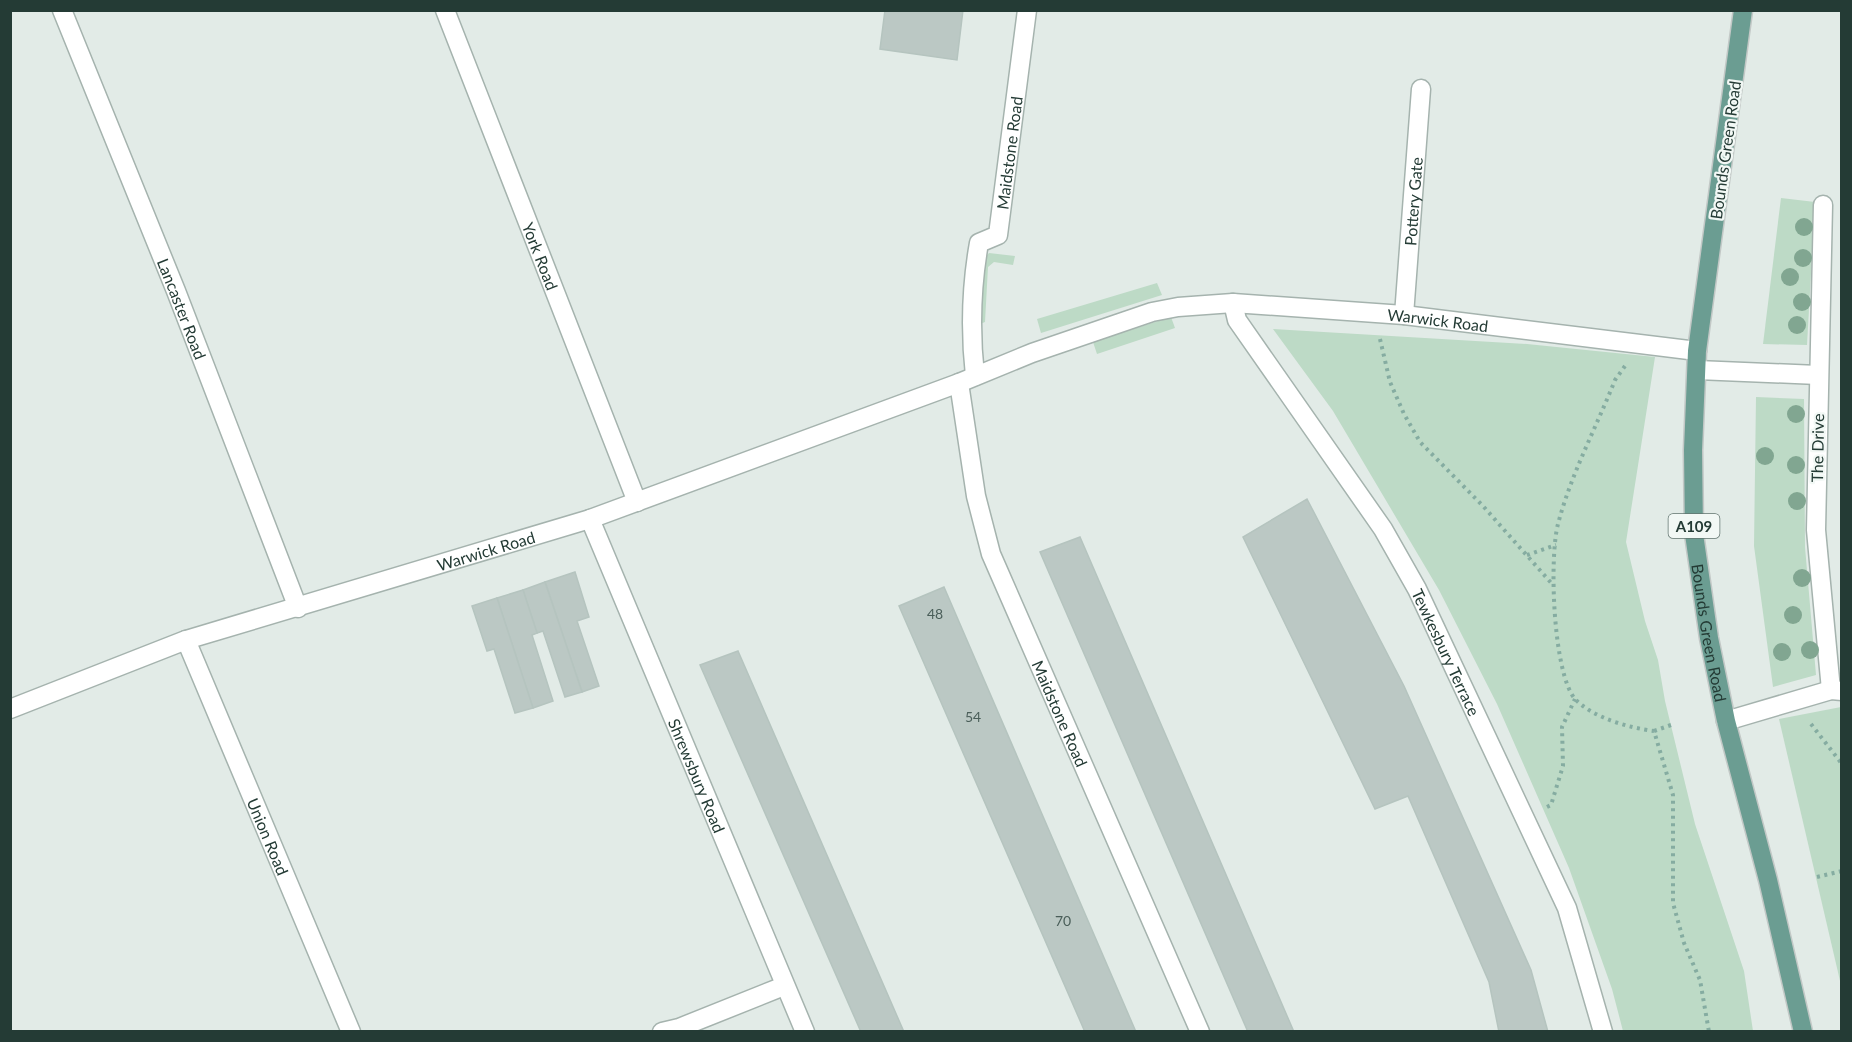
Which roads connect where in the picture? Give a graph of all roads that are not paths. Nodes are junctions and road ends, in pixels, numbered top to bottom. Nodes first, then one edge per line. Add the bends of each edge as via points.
1 (62, 10) edge
2 (445, 10) edge
3 (1027, 10) edge
4 (1743, 10) edge
5 (1421, 89) dead end
6 (1823, 205) dead end
7 (1233, 303) junction
8 (1404, 315) junction
9 (1697, 351) junction
10 (1696, 370) junction
11 (1818, 375) junction
12 (967, 380) junction
13 (637, 502) junction
14 (590, 519) junction
15 (298, 608) junction
16 (186, 640) junction
17 (1836, 691) edge
18 (10, 709) edge
19 (1726, 721) junction
20 (784, 986) junction
21 (351, 1032) edge
22 (662, 1032) edge
23 (805, 1032) edge
24 (1200, 1032) edge
25 (1603, 1032) edge
26 (1803, 1032) edge

1 - 15 street, Lancaster Road
2 - 13 street, York Road
3 - 12 street, Maidstone Road via 998,235 979,243 972,283 972,343
4 - 9 main road, Bounds Green Road / A109
5 - 8 street, Pottery Gate
6 - 11 street, The Drive
7 - 8 street, Warwick Road
7 - 12 street, Warwick Road via 1146,314 1042,349
7 - 25 street, Tewkesbury Terrace via 1238,321 1383,529 1416,589 1567,908
8 - 9 street, Warwick Road
9 - 10 main road, Bounds Green Road / A109
10 - 11 street
10 - 19 main road, Bounds Green Road / A109 via 1694,534
11 - 17 street, The Drive via 1816,530
12 - 13 street, Warwick Road
12 - 24 street, Maidstone Road via 976,496 991,554
13 - 14 street, Warwick Road
14 - 15 street, Warwick Road
14 - 20 street, Shrewsbury Road
15 - 16 street, Warwick Road
16 - 18 street, Warwick Road
16 - 21 street, Union Road
17 - 19 street, The Drive
19 - 26 main road, Bounds Green Road / A109
20 - 22 street
20 - 23 street, Shrewsbury Road

